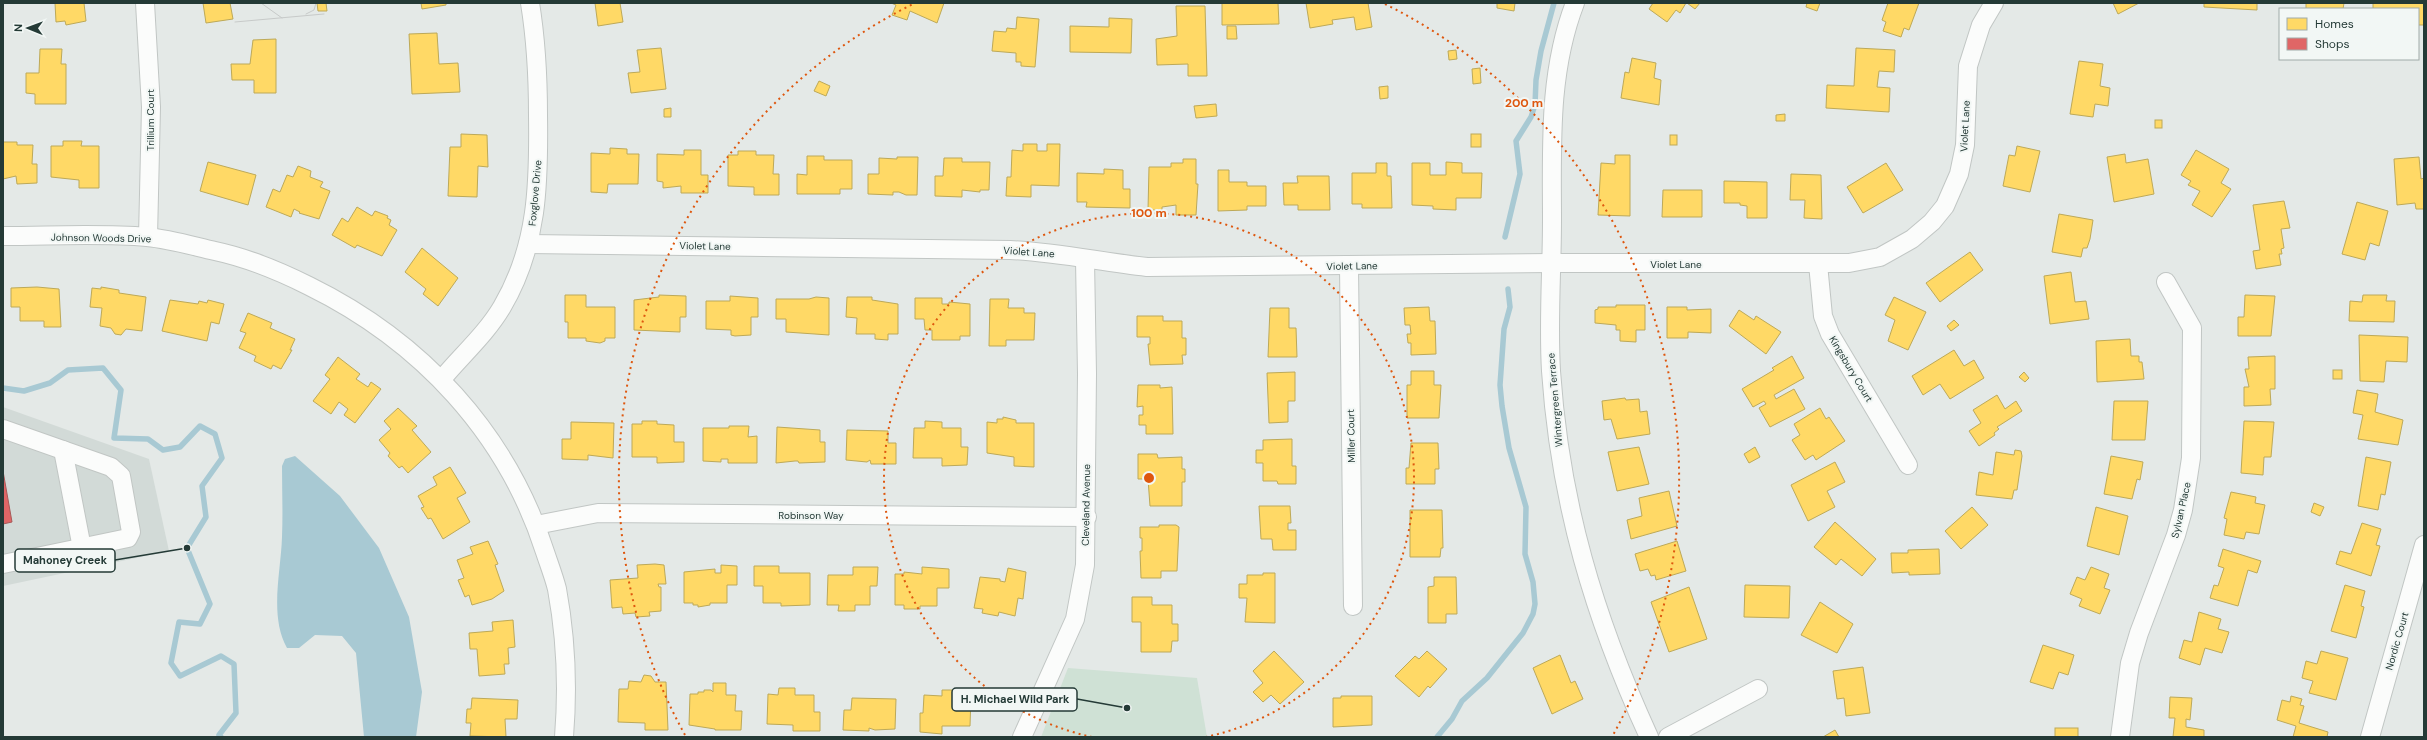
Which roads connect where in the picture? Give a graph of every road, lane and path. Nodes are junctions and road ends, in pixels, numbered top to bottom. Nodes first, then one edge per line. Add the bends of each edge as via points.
1 (145, 3) edge
2 (530, 3) edge
3 (1575, 3) edge
4 (1994, 3) edge
5 (3, 236) edge
6 (148, 237) junction
7 (528, 244) junction
8 (1085, 260) junction
9 (1552, 263) junction
10 (1818, 264) junction
11 (1349, 267) junction
12 (2166, 282) dead end
13 (442, 379) junction
14 (3, 429) edge
15 (63, 450) junction
16 (1908, 465) dead end
17 (1087, 517) junction
18 (536, 525) junction
19 (2424, 546) edge
20 (82, 548) junction
21 (3, 564) edge
22 (1353, 606) dead end
23 (1758, 689) dead end
24 (564, 737) edge
25 (1022, 737) edge
26 (1649, 737) edge
27 (1668, 737) edge
28 (2120, 737) edge
29 (2370, 737) edge

1 - 6 street, Trillium Court via 151,107
2 - 7 street, Foxglove Drive via 537,68 539,156 536,210
3 - 9 street, Wintergreen Terrace via 1564,37 1554,94
4 - 10 street, Violet Lane via 1981,25 1968,66 1965,145 1959,174 1945,206 1932,222 1912,239 1880,257 1849,263
5 - 6 street, Johnson Woods Drive
6 - 13 street, Johnson Woods Drive via 217,251 293,278 336,299 375,323 410,349
7 - 8 street, Violet Lane via 1010,250 1037,251
7 - 13 street, Foxglove Drive via 517,277 501,308
8 - 11 street, Violet Lane via 1147,267
8 - 17 street, Cleveland Avenue
9 - 10 street, Violet Lane
9 - 11 street, Violet Lane
9 - 26 street, Wintergreen Terrace via 1551,370 1562,476 1582,561 1598,610 1625,685
10 - 16 street, Kingsbury Court via 1823,316 1830,334
11 - 22 street, Miller Court
12 - 28 street, Sylvan Place via 2192,328 2191,458 2176,535 2130,663
13 - 18 street, Johnson Woods Drive via 496,447 519,485
14 - 15 street
15 - 20 street
15 - 20 street via 111,467 121,476 131,532 128,538
17 - 18 street, Robinson Way via 598,513
17 - 25 street, Cleveland Avenue via 1086,565 1074,619
18 - 24 street, Johnson Woods Drive via 556,588 566,652
19 - 29 street, Nordic Court
20 - 21 street
23 - 27 street

